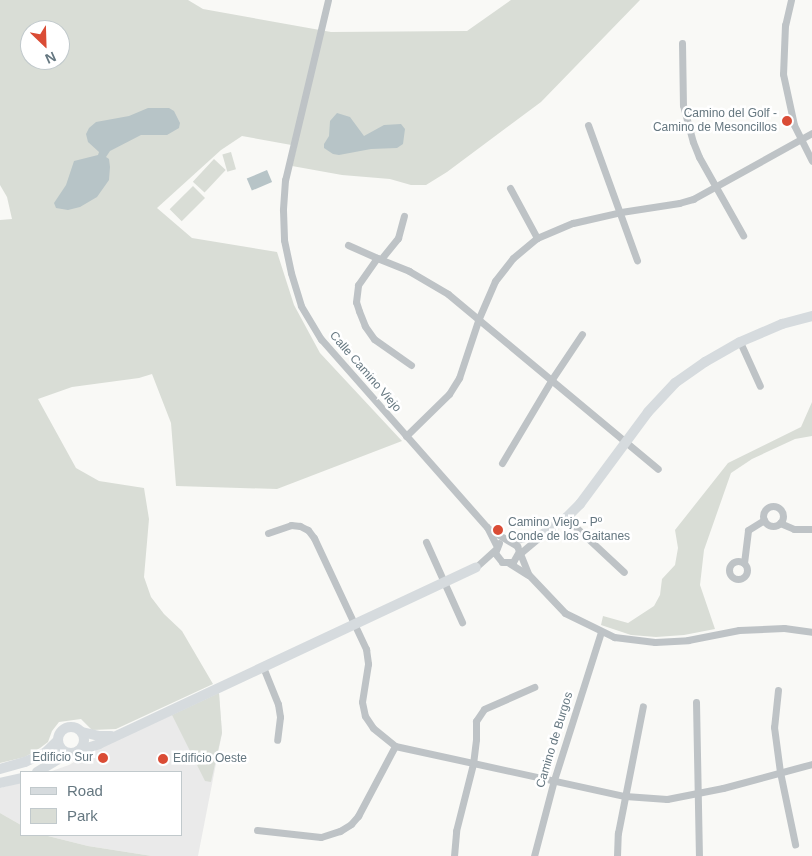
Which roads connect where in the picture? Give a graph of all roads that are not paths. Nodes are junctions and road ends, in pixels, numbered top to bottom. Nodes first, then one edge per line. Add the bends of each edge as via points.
1 (328, 0) edge
2 (791, 0) edge
3 (682, 43) dead end
4 (588, 125) dead end
5 (812, 132) edge
6 (799, 140) junction
7 (812, 161) edge
8 (715, 187) junction
9 (510, 188) dead end
10 (620, 212) junction
11 (404, 216) dead end
12 (744, 235) dead end
13 (537, 238) junction
14 (348, 245) dead end
15 (379, 258) junction
16 (638, 260) dead end
17 (812, 316) edge
18 (479, 318) junction
19 (582, 334) dead end
20 (740, 342) junction
21 (412, 365) dead end
22 (552, 379) junction
23 (760, 386) dead end
24 (406, 436) junction
25 (625, 442) junction
26 (502, 463) dead end
27 (658, 469) dead end
28 (566, 518) junction
29 (764, 520) junction
30 (780, 523) junction
31 (487, 527) junction
32 (812, 529) edge
33 (268, 533) dead end
34 (543, 534) junction
35 (510, 541) junction
36 (426, 542) dead end
37 (496, 548) junction
38 (519, 553) junction
39 (499, 560) junction
40 (509, 563) junction
41 (744, 563) dead end
42 (476, 567) junction
43 (624, 572) dead end
44 (529, 575) junction
45 (444, 582) junction
46 (462, 622) dead end
47 (355, 624) junction
48 (601, 632) junction
49 (812, 632) edge
50 (263, 667) junction
51 (534, 687) dead end
52 (778, 690) dead end
53 (696, 702) dead end
54 (643, 706) dead end
55 (82, 732) junction
56 (114, 736) junction
57 (277, 740) dead end
58 (57, 741) junction
59 (395, 746) junction
60 (73, 752) junction
61 (473, 764) junction
62 (812, 764) edge
63 (0, 769) edge
64 (40, 771) edge
65 (780, 772) junction
66 (20, 778) edge
67 (554, 780) junction
68 (0, 783) edge
69 (697, 794) junction
70 (625, 796) junction
71 (256, 830) dead end
72 (795, 844) dead end
73 (454, 856) edge
74 (534, 856) edge
75 (617, 856) edge
76 (699, 856) edge

1 - 24 street, Calle Camino Viejo via 285,180 284,240 302,306 321,339
2 - 6 street via 785,25 783,74
3 - 8 street via 683,105 687,125
4 - 10 street
5 - 6 street
6 - 7 street
6 - 8 street
8 - 10 street via 679,203
8 - 12 street
9 - 13 street
10 - 13 street via 573,223
10 - 16 street
11 - 15 street via 398,238
13 - 18 street via 512,258 501,272
14 - 15 street
15 - 18 street via 428,281
15 - 21 street via 358,286 356,302 374,340
17 - 20 street via 782,324
18 - 22 street
18 - 24 street via 459,378 438,407
19 - 22 street
20 - 23 street
20 - 25 street via 675,384
22 - 25 street
22 - 26 street
24 - 31 street, Calle Camino Viejo
25 - 27 street
25 - 28 street
28 - 34 street
28 - 43 street
29 - 30 street via 773,526
29 - 30 street via 764,511 774,505 783,512
29 - 41 street via 748,530
30 - 32 street
31 - 35 street, Calle Camino Viejo
31 - 37 street, Calle Camino Viejo
33 - 47 street via 291,525 308,530
34 - 35 street
34 - 38 street
35 - 37 street via 500,543
35 - 38 street
36 - 45 street
37 - 39 street
37 - 42 street
38 - 40 street
38 - 44 street
39 - 40 street
39 - 42 street
40 - 44 street
42 - 45 street
44 - 48 street via 565,613
45 - 46 street
45 - 47 street
47 - 50 street
47 - 59 street via 366,648 368,664 362,702 365,716 373,728
48 - 49 street via 631,641 655,642 688,640 739,630 784,628
48 - 67 street, Camino de Burgos
50 - 56 street
50 - 57 street via 278,704
51 - 61 street via 484,709 476,721
52 - 65 street via 774,727
53 - 69 street
54 - 70 street
55 - 56 street
55 - 58 street via 68,727 60,732
55 - 60 street via 84,742
56 - 60 street
58 - 60 street via 61,749
58 - 63 street via 46,752
59 - 61 street
59 - 71 street via 358,816 340,831 322,837
60 - 64 street
61 - 67 street
61 - 73 street via 456,831
62 - 65 street
65 - 69 street
65 - 72 street
66 - 68 street
67 - 70 street
67 - 74 street, Camino de Burgos
69 - 70 street via 667,798
69 - 76 street
70 - 75 street

